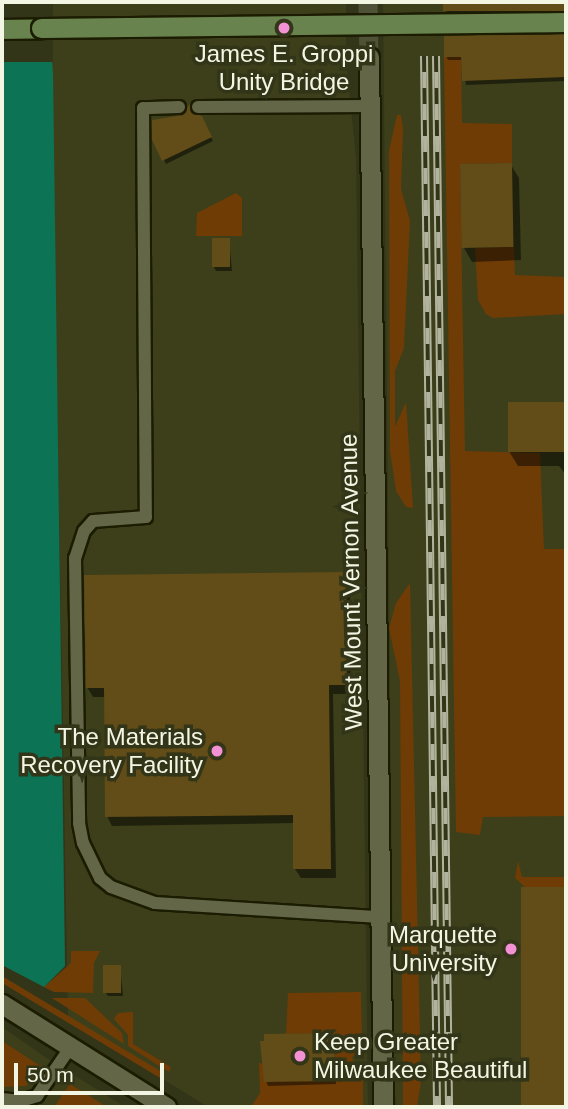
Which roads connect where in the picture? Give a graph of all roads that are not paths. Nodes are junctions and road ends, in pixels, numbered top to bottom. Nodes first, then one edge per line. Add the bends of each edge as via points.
1 (566, 22) edge
2 (2, 29) edge
3 (369, 57) tunnel mouth
4 (370, 106) junction
5 (179, 107) dead end
6 (198, 107) dead end
7 (380, 916) junction
8 (2, 1004) edge
9 (71, 1048) junction
10 (2, 1099) edge
11 (166, 1107) edge
12 (383, 1107) edge

1 - 2 main road, bridge
3 - 4 street, West Mount Vernon Avenue
4 - 6 lane
4 - 7 street, West Mount Vernon Avenue
5 - 7 lane via 143,108 146,517 93,520 84,530 75,558 83,843 105,883 155,903
7 - 12 street, West Mount Vernon Avenue
8 - 9 street
9 - 10 lane via 37,1096 21,1101
9 - 11 street

